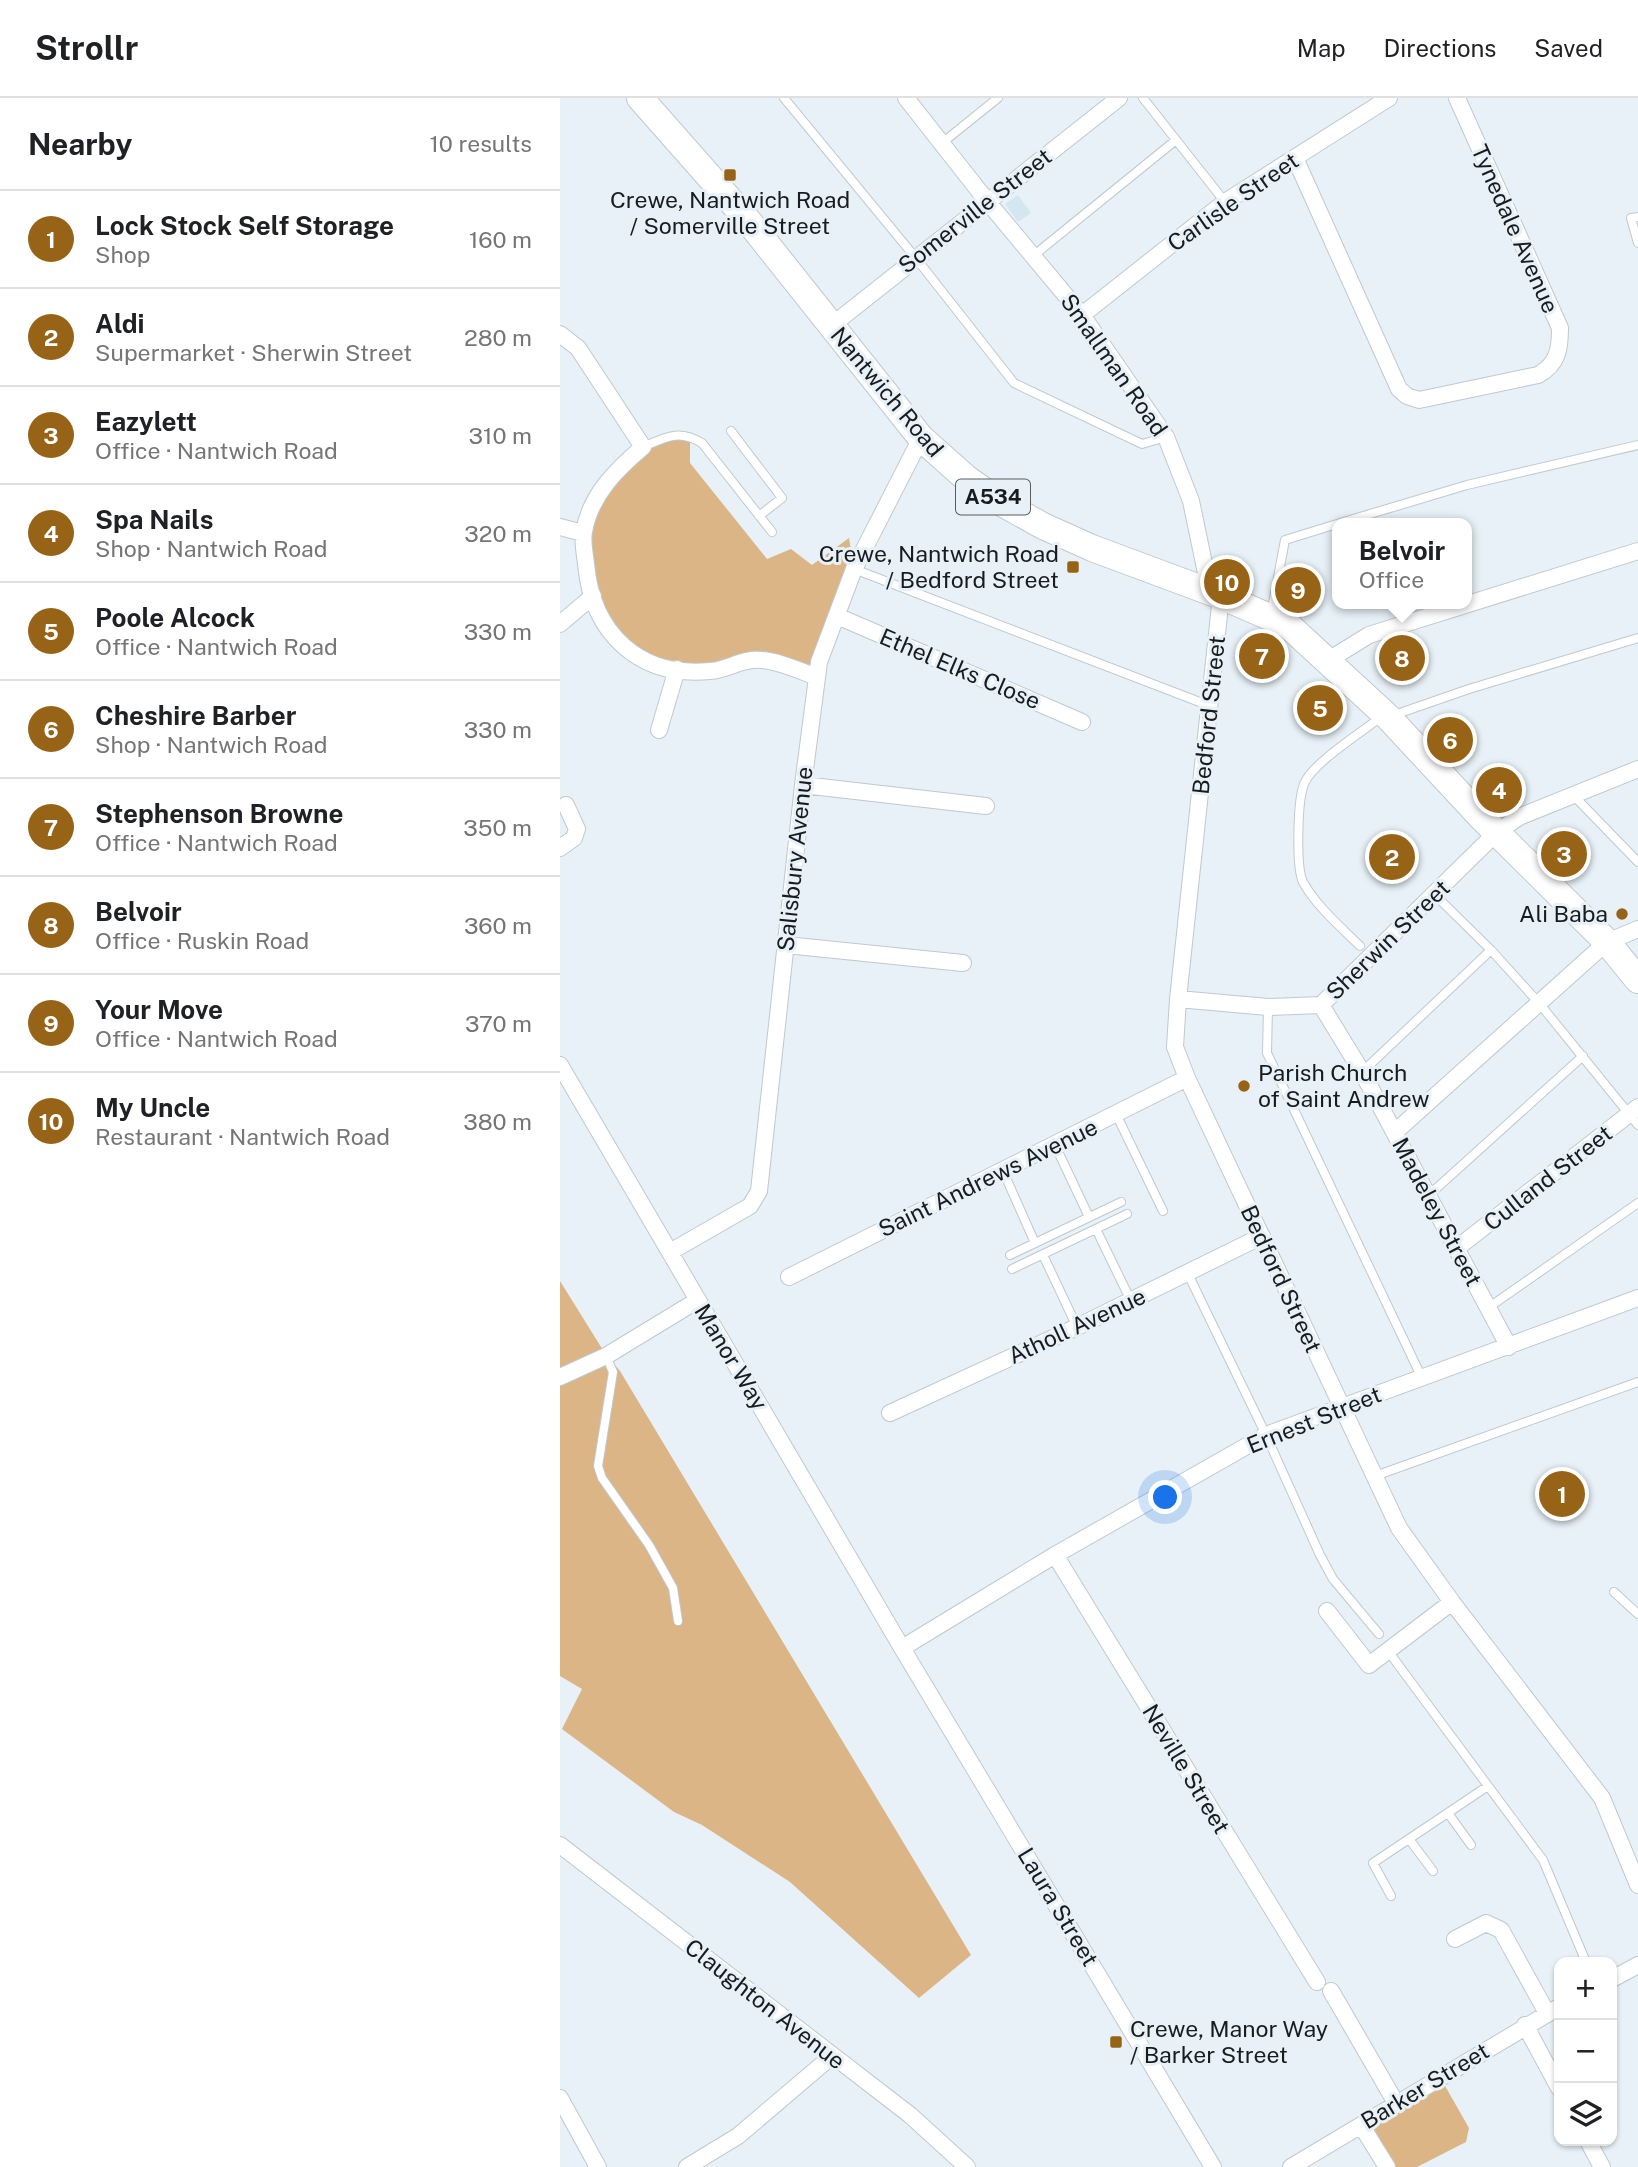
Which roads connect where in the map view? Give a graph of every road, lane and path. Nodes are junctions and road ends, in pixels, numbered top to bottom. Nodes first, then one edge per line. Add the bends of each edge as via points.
1 (640, 98) edge
2 (784, 98) edge
3 (906, 98) edge
4 (998, 98) edge
5 (1119, 98) edge
6 (1143, 98) edge
7 (1389, 98) edge
8 (1457, 98) edge
9 (1176, 140) junction
10 (942, 143) junction
11 (1295, 158) junction
12 (987, 201) junction
13 (1225, 202) junction
14 (1638, 217) edge
15 (1638, 243) edge
16 (1033, 256) junction
17 (915, 257) junction
18 (1082, 315) junction
19 (831, 326) junction
20 (560, 334) edge
21 (731, 431) dead end
22 (1166, 437) junction
23 (920, 438) junction
24 (1638, 446) edge
25 (643, 447) junction
26 (759, 516) junction
27 (1359, 518) edge
28 (1332, 526) edge
29 (560, 527) edge
30 (772, 532) dead end
31 (583, 533) junction
32 (1638, 551) edge
33 (854, 569) junction
34 (1216, 594) junction
35 (593, 596) junction
36 (1472, 603) edge
37 (1452, 609) edge
38 (837, 616) junction
39 (1271, 618) junction
40 (560, 624) edge
41 (1638, 638) edge
42 (1327, 661) junction
43 (677, 669) junction
44 (817, 677) junction
45 (1210, 706) junction
46 (1386, 715) junction
47 (1082, 722) dead end
48 (659, 730) dead end
49 (1638, 769) edge
50 (803, 785) junction
51 (1573, 795) junction
52 (566, 805) dead end
53 (985, 806) dead end
54 (1496, 833) junction
55 (560, 848) edge
56 (1638, 862) edge
57 (1435, 895) junction
58 (1638, 929) edge
59 (1607, 943) junction
60 (786, 945) junction
61 (1360, 946) dead end
62 (1491, 950) junction
63 (963, 963) dead end
64 (1638, 980) edge
65 (1178, 999) junction
66 (1539, 1003) junction
67 (1321, 1005) junction
68 (1268, 1007) junction
69 (1583, 1056) junction
70 (560, 1065) edge
71 (1363, 1072) junction
72 (1187, 1078) junction
73 (1116, 1114) junction
74 (1635, 1115) edge
75 (1395, 1132) junction
76 (1055, 1145) junction
77 (1003, 1171) junction
78 (1429, 1195) junction
79 (1121, 1202) dead end
80 (1638, 1203) edge
81 (1163, 1211) dead end
82 (1127, 1214) dead end
83 (1089, 1217) junction
84 (1096, 1228) junction
85 (1262, 1236) junction
86 (1035, 1243) junction
87 (1457, 1248) junction
88 (670, 1252) junction
89 (1010, 1255) dead end
90 (1043, 1255) junction
91 (1012, 1269) dead end
92 (1188, 1274) junction
93 (789, 1277) dead end
94 (1638, 1298) edge
95 (698, 1300) junction
96 (1131, 1301) junction
97 (1489, 1308) junction
98 (1077, 1327) junction
99 (1509, 1346) junction
100 (606, 1356) junction
101 (560, 1377) edge
102 (1422, 1378) junction
103 (1638, 1382) edge
104 (1340, 1407) junction
105 (890, 1413) dead end
106 (1266, 1435) junction
107 (1375, 1476) junction
108 (1055, 1555) junction
109 (1614, 1592) dead end
110 (1452, 1602) junction
111 (1327, 1611) dead end
112 (1638, 1614) edge
113 (678, 1621) dead end
114 (1379, 1634) dead end
115 (902, 1648) junction
116 (1388, 1651) junction
117 (1488, 1786) junction
118 (1448, 1813) junction
119 (1409, 1839) junction
120 (560, 1845) edge
121 (1471, 1845) dead end
122 (1433, 1871) dead end
123 (1638, 1885) edge
124 (1391, 1896) dead end
125 (1455, 1939) dead end
126 (1584, 1957) edge
127 (1638, 1965) edge
128 (1617, 1976) edge
129 (1317, 1982) dead end
130 (1332, 1992) dead end
131 (1553, 2010) edge
132 (1525, 2025) junction
133 (832, 2056) junction
134 (1556, 2083) edge
135 (560, 2098) edge
136 (1396, 2103) junction
137 (1361, 2124) junction
138 (1591, 2146) edge
139 (598, 2167) edge
140 (687, 2167) edge
141 (967, 2167) edge
142 (1213, 2167) edge
143 (1291, 2167) edge
144 (1387, 2167) edge
145 (1602, 2167) edge

1 - 19 main road, Nantwich Road / A534 via 745,217
2 - 17 lane
3 - 10 street, Smallman Road
4 - 10 lane
5 - 12 street, Somerville Street
6 - 9 lane
7 - 11 street, Carlisle Street
8 - 11 street, Tynedale Avenue via 1560,328 1557,356 1538,374 1419,400 1399,389
9 - 13 lane
9 - 16 lane
10 - 12 street, Smallman Road
11 - 13 street, Carlisle Street
12 - 16 street, Smallman Road
12 - 17 street, Somerville Street
13 - 18 street, Carlisle Street
14 - 15 lane via 1631,218
16 - 18 street, Smallman Road
17 - 19 street, Somerville Street
17 - 22 lane via 1014,383 1142,444
18 - 22 street, Smallman Road
19 - 23 main road, Nantwich Road / A534
20 - 25 street via 578,348
21 - 26 lane via 782,498
22 - 34 street, Smallman Road via 1191,501
23 - 33 street, Salisbury Avenue
23 - 34 main road, Nantwich Road / A534 via 966,478 1021,514 1093,548
24 - 27 lane via 1467,485
25 - 26 lane via 672,435 696,439
25 - 31 street via 607,480
26 - 30 lane
28 - 39 lane via 1286,540
29 - 31 street
31 - 35 street
32 - 36 street
33 - 38 street, Salisbury Avenue
33 - 45 lane
34 - 39 main road, Nantwich Road / A534
34 - 45 street, Bedford Street
35 - 40 street
35 - 43 street via 611,635 632,654
37 - 42 street via 1369,635
38 - 44 street, Salisbury Avenue
38 - 47 street, Ethel Elks Close
39 - 42 main road, Nantwich Road / A534 via 1288,625
41 - 46 lane
42 - 46 main road, Nantwich Road / A534
43 - 44 street via 714,671 762,660
43 - 48 street
44 - 50 street, Salisbury Avenue
45 - 65 street, Bedford Street
46 - 54 main road, Nantwich Road / A534
46 - 61 lane via 1320,765 1305,780 1300,800 1302,881
49 - 51 street, Sherwin Street
50 - 53 street
50 - 60 street, Salisbury Avenue
51 - 54 street, Sherwin Street via 1519,817
51 - 56 lane
52 - 55 street via 578,829
54 - 57 street, Sherwin Street
54 - 59 main road, Nantwich Road / A534
57 - 62 lane
57 - 67 street, Sherwin Street
58 - 59 street
59 - 64 main road, Nantwich Road / A534
59 - 66 street
60 - 63 street
60 - 88 street, Salisbury Avenue via 759,1192 750,1206
62 - 66 lane
62 - 71 lane
65 - 68 street, Sherwin Street
65 - 72 street, Bedford Street via 1175,1047
66 - 69 lane
66 - 75 street
67 - 68 street, Sherwin Street
67 - 71 street, Madeley Street
68 - 102 lane via 1267,1053
69 - 74 lane
69 - 78 lane
70 - 88 street, Manor Way
71 - 75 street, Madeley Street
72 - 73 street, Saint Andrews Avenue
72 - 85 street, Bedford Street
73 - 76 street, Saint Andrews Avenue
73 - 81 lane
74 - 87 street, Culland Street
75 - 78 street, Madeley Street
76 - 77 street, Saint Andrews Avenue
76 - 83 lane
77 - 86 lane
77 - 93 street, Saint Andrews Avenue
78 - 87 street, Madeley Street
79 - 83 lane
80 - 97 lane
82 - 84 lane
83 - 86 lane
84 - 90 lane
84 - 96 lane
85 - 92 street, Atholl Avenue
85 - 104 street, Bedford Street
86 - 89 lane
87 - 97 street, Madeley Street
88 - 95 street, Manor Way
90 - 91 lane
90 - 98 lane
92 - 96 street, Atholl Avenue
92 - 106 lane
94 - 99 street, Ernest Street
95 - 100 street
95 - 115 street, Manor Way
96 - 98 street, Atholl Avenue
97 - 99 street, Madeley Street
98 - 105 street, Atholl Avenue
99 - 102 street, Ernest Street
100 - 101 street
100 - 113 lane via 613,1371 597,1466 673,1588
102 - 104 street, Ernest Street
103 - 107 lane
104 - 106 street, Ernest Street
104 - 107 street, Bedford Street
106 - 108 street, Ernest Street
106 - 114 lane via 1333,1579
107 - 110 street, Bedford Street via 1399,1528
108 - 115 street, Ernest Street
108 - 129 street, Neville Street
109 - 112 lane
110 - 116 street
110 - 123 street, Bedford Street via 1602,1798
111 - 116 street via 1369,1665
115 - 142 street, Laura Street
116 - 117 lane
117 - 118 lane
117 - 126 lane via 1543,1860
118 - 119 lane
118 - 121 lane
119 - 122 lane
119 - 124 lane via 1373,1863
120 - 133 street, Claughton Avenue
125 - 131 street via 1486,1923 1501,1930
127 - 128 street
130 - 136 street
131 - 132 street, Barker Street
132 - 134 street
132 - 136 street, Barker Street
133 - 140 street via 738,2136
133 - 141 street, Claughton Avenue via 910,2115
135 - 139 street
136 - 137 street, Barker Street
137 - 143 street, Barker Street
137 - 144 street
138 - 145 street

